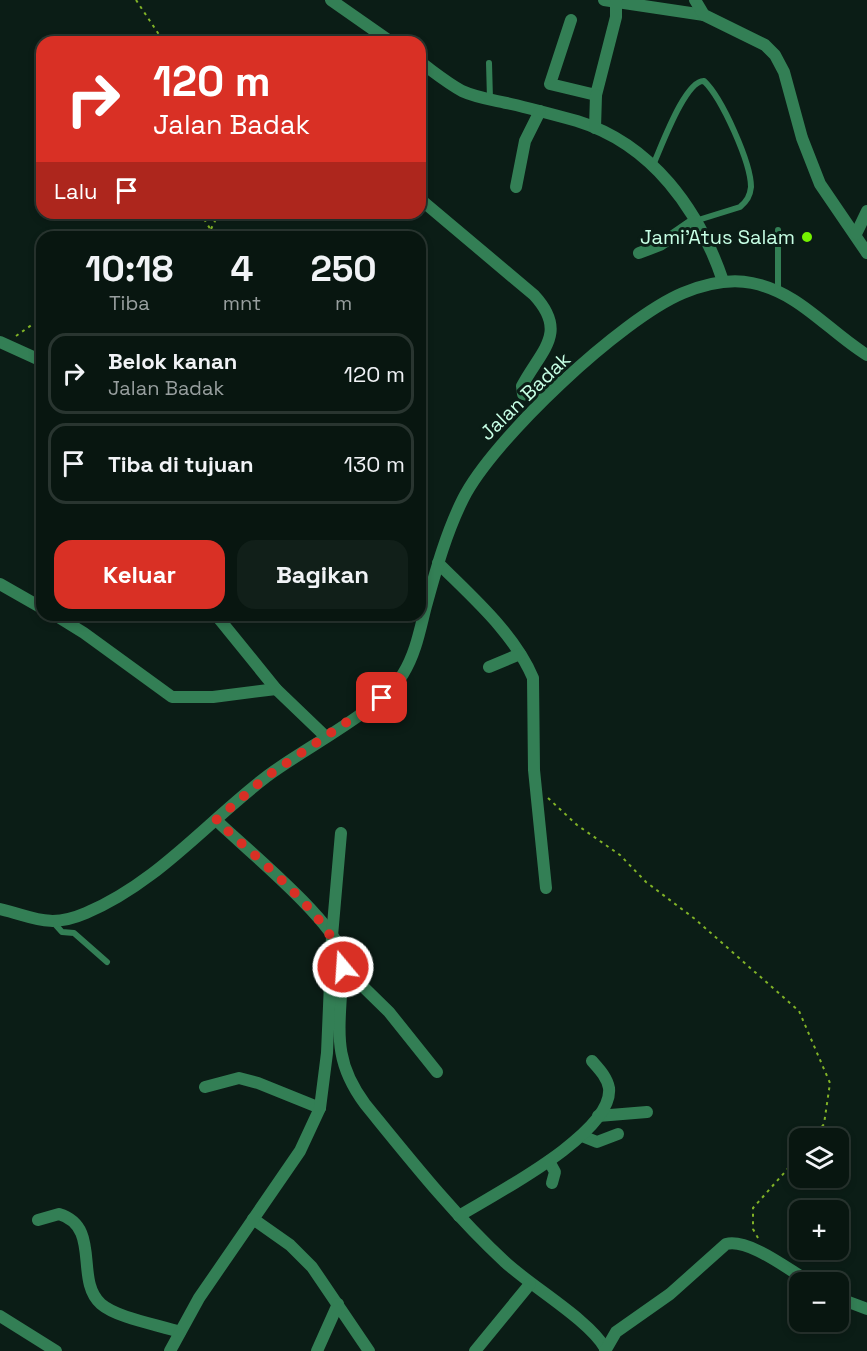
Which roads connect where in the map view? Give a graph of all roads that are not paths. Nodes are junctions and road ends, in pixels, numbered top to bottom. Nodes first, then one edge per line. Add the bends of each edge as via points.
1 (331, 0) edge
2 (604, 0) edge
3 (695, 0) edge
4 (616, 3) junction
5 (704, 15) junction
6 (571, 20) dead end
7 (382, 36) edge
8 (489, 63) dead end
9 (426, 66) edge
10 (596, 94) junction
11 (490, 99) junction
12 (540, 111) junction
13 (595, 128) junction
14 (653, 165) junction
15 (516, 187) dead end
16 (426, 204) edge
17 (867, 211) edge
18 (695, 221) junction
19 (778, 230) dead end
20 (856, 234) junction
21 (639, 253) dead end
22 (867, 253) edge
23 (723, 281) junction
24 (778, 290) junction
25 (4, 343) edge
26 (867, 355) edge
27 (36, 358) edge
28 (571, 377) junction
29 (438, 563) junction
30 (0, 584) edge
31 (36, 605) edge
32 (426, 607) edge
33 (64, 621) edge
34 (221, 621) edge
35 (422, 621) edge
36 (520, 654) junction
37 (489, 667) dead end
38 (276, 689) junction
39 (325, 736) junction
40 (216, 820) junction
41 (341, 833) dead end
42 (546, 888) dead end
43 (0, 909) edge
44 (52, 921) junction
45 (332, 936) junction
46 (106, 962) dead end
47 (343, 967) junction
48 (592, 1061) dead end
49 (437, 1072) dead end
50 (205, 1087) dead end
51 (320, 1108) junction
52 (647, 1112) dead end
53 (598, 1116) junction
54 (618, 1134) dead end
55 (582, 1136) junction
56 (549, 1161) junction
57 (552, 1183) dead end
58 (459, 1216) junction
59 (253, 1219) junction
60 (38, 1220) dead end
61 (793, 1272) edge
62 (530, 1284) junction
63 (849, 1303) edge
64 (338, 1304) junction
65 (867, 1310) edge
66 (0, 1316) edge
67 (180, 1332) junction
68 (607, 1345) edge
69 (56, 1351) edge
70 (170, 1351) edge
71 (316, 1351) edge
72 (369, 1351) edge
73 (475, 1351) edge

1 - 7 street
2 - 4 street
3 - 5 street
4 - 5 street
4 - 10 street via 616,17
5 - 20 street via 765,45 775,55 820,184
6 - 10 street via 550,84
8 - 11 lane
9 - 11 street via 462,91
10 - 13 street
11 - 12 street
12 - 13 street
12 - 15 street via 525,141
13 - 14 street via 626,144
14 - 18 street
14 - 18 lane via 681,104 697,82 704,81 732,130 751,190 740,207
16 - 28 street via 546,310 552,326 550,338 522,386 523,394 534,395
17 - 20 street
18 - 21 street via 660,245
18 - 23 street
19 - 24 lane
20 - 22 street
23 - 24 street, Jalan Badak via 749,282
23 - 28 street, Jalan Badak via 681,294 652,311
24 - 26 street, Jalan Badak
25 - 27 street
28 - 29 street, Jalan Badak via 509,435 480,471 461,504
29 - 32 street, Jalan Badak
29 - 36 street via 479,604
30 - 31 street
33 - 38 street via 172,697 213,697
34 - 38 street
35 - 39 street, Jalan Badak via 403,674 382,698
36 - 37 street
36 - 42 street via 535,688 533,737
38 - 39 street
39 - 40 street, Jalan Badak via 266,777
40 - 44 street, Jalan Badak via 172,859 106,903 84,914
40 - 45 street via 303,901
41 - 45 street
43 - 44 street, Jalan Badak via 36,922
44 - 46 lane via 62,932 74,933
45 - 47 street via 341,951
45 - 51 street via 327,1053
47 - 49 street via 389,1012
47 - 58 street via 339,1053 347,1076 372,1113
48 - 53 street via 609,1087 608,1099
50 - 51 street via 239,1078
51 - 59 street via 300,1151
52 - 53 street
53 - 55 street
54 - 55 street via 597,1142
55 - 56 street
56 - 57 street via 555,1172
56 - 58 street
58 - 62 street
59 - 64 street via 290,1245 312,1267
59 - 67 street
60 - 67 street via 59,1214 78,1228 87,1250 89,1286 104,1306
61 - 68 street via 753,1248 726,1244
62 - 68 street
62 - 73 street
63 - 65 street
64 - 71 street
64 - 72 street
66 - 69 street
67 - 70 street

